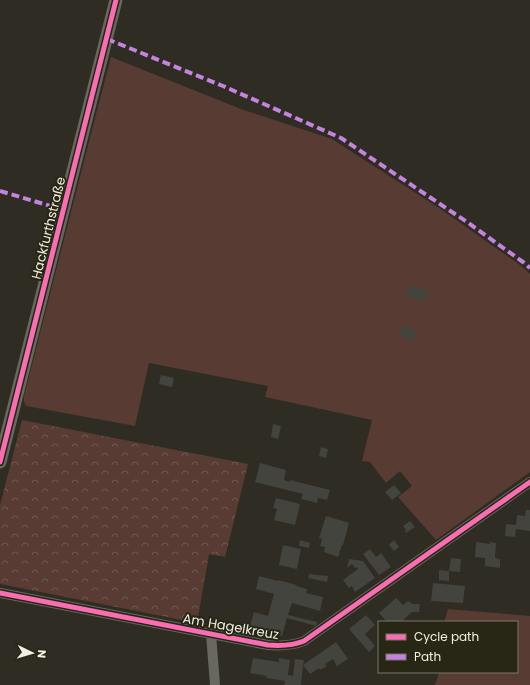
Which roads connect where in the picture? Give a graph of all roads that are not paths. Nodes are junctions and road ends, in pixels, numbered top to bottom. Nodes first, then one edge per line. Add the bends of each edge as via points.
1 (116, 0) edge
2 (0, 462) edge
3 (530, 482) edge
4 (0, 593) edge
5 (211, 634) junction
6 (215, 685) edge

1 - 2 street, Hackfurthstraße
3 - 5 street, Am Hagelkreuz via 304,642 294,645 268,645
4 - 5 street, Am Hagelkreuz
5 - 6 street

